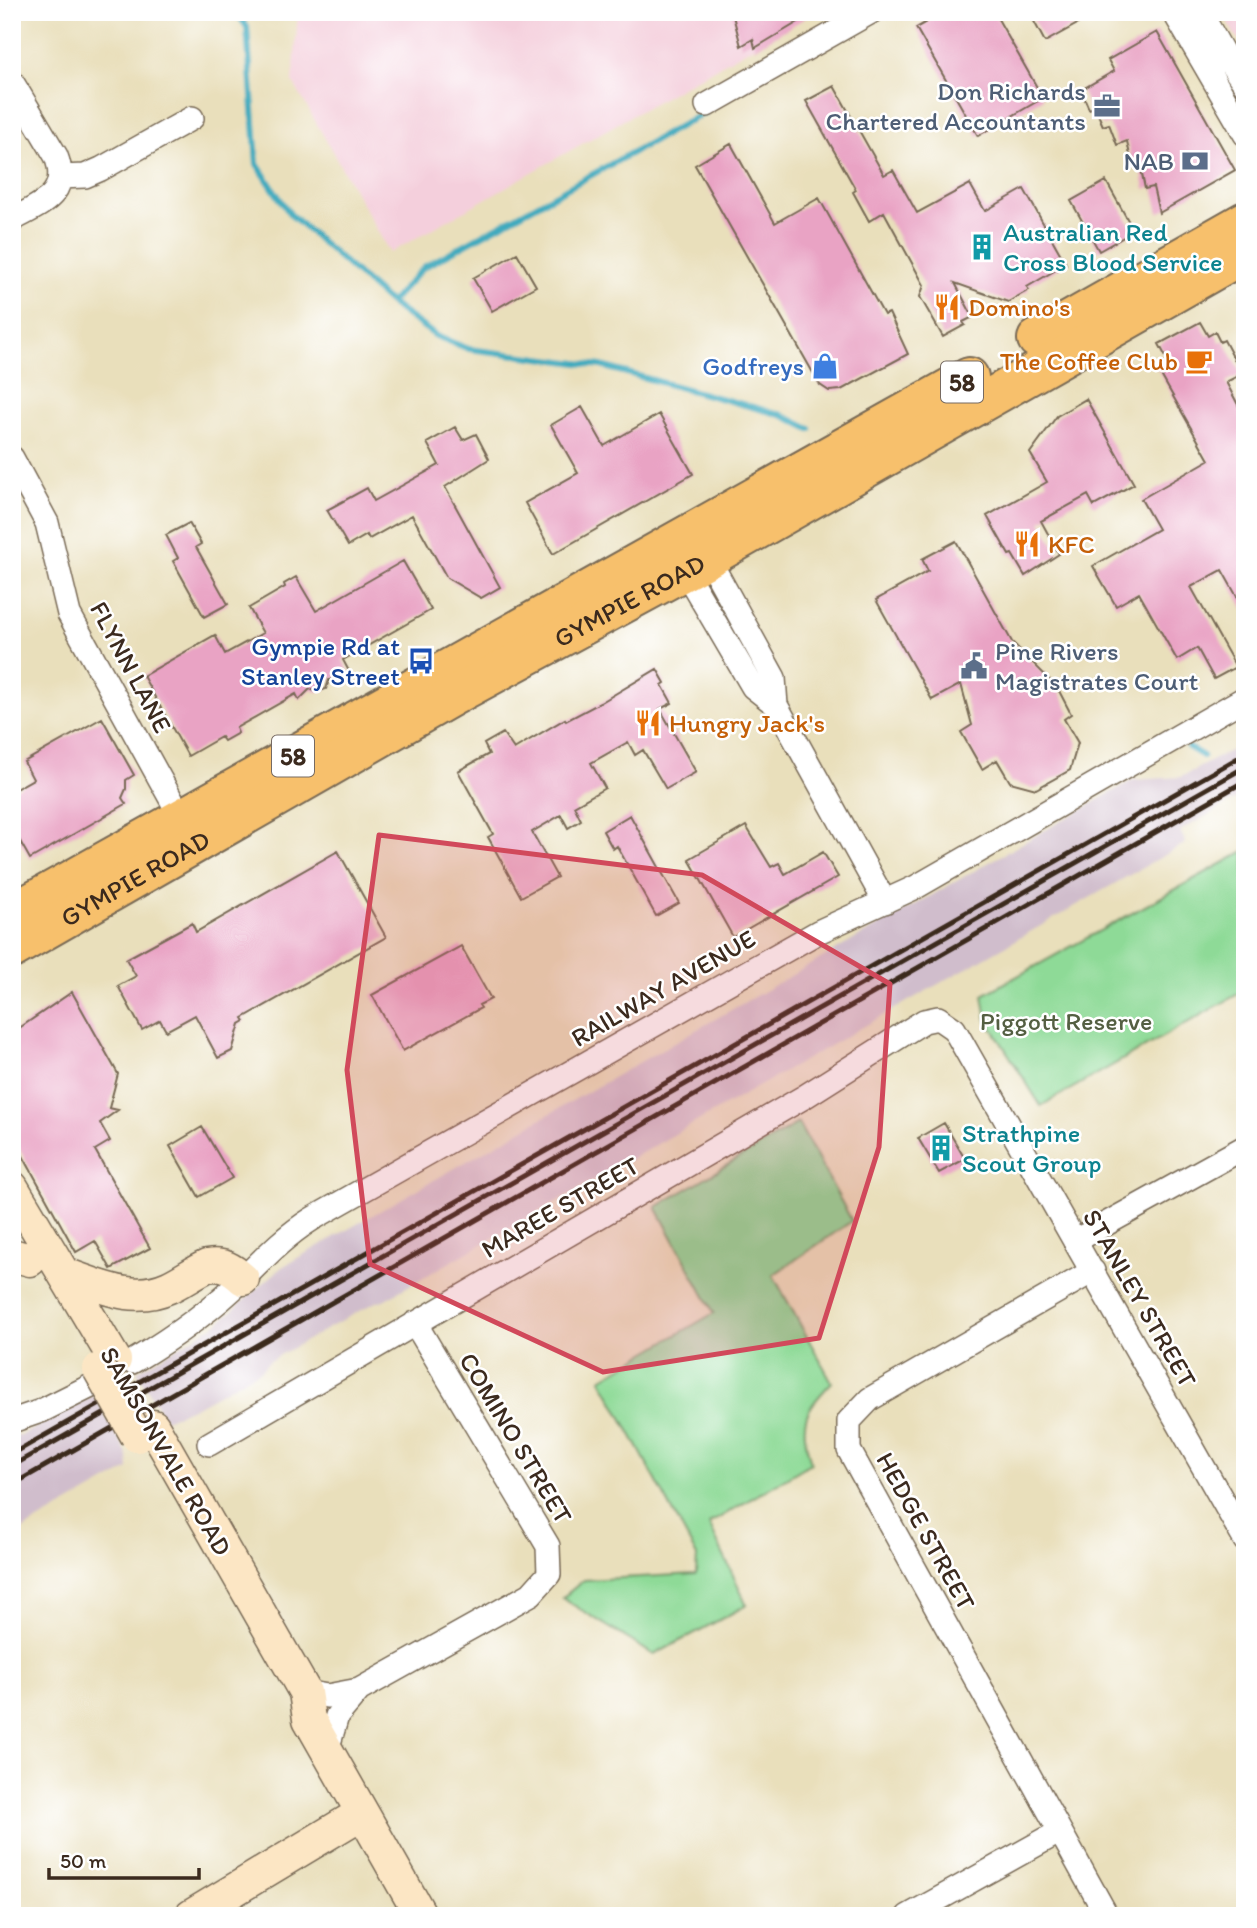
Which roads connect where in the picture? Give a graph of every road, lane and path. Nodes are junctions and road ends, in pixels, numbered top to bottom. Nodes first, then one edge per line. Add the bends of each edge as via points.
1 (872, 12) edge
2 (1174, 12) edge
3 (1199, 12) edge
4 (12, 82) edge
5 (1245, 84) edge
6 (707, 105) dead end
7 (192, 118) dead end
8 (1245, 134) edge
9 (60, 177) junction
10 (12, 220) edge
11 (1241, 227) edge
12 (12, 458) edge
13 (689, 551) junction
14 (1245, 698) edge
15 (182, 819) junction
16 (885, 902) junction
17 (12, 913) edge
18 (12, 949) edge
19 (938, 1018) joint
20 (1245, 1147) edge
21 (12, 1186) edge
22 (12, 1231) edge
23 (1076, 1241) junction
24 (21, 1258) edge
25 (1093, 1271) junction
26 (64, 1274) junction
27 (243, 1279) junction
28 (415, 1323) junction
29 (109, 1370) junction
30 (12, 1421) edge
31 (209, 1444) dead end
32 (1245, 1540) edge
33 (359, 1690) junction
34 (307, 1706) junction
35 (327, 1750) junction
36 (362, 1813) junction
37 (1059, 1832) junction
38 (191, 1916) edge
39 (421, 1916) edge
40 (908, 1916) edge
41 (1107, 1916) edge

1 - 6 street
2 - 8 street
3 - 5 street
4 - 9 street via 55,156
7 - 9 street via 101,169 85,176
9 - 10 street via 57,191 48,200
11 - 13 highway, GYMPIE ROAD / 58
12 - 15 street, FLYNN LANE via 47,523 69,614
13 - 15 highway, GYMPIE ROAD / 58
13 - 16 street via 774,678 776,705
13 - 18 highway, GYMPIE ROAD / 58 via 453,696
14 - 16 street, RAILWAY AVENUE
15 - 17 highway, GYMPIE ROAD / 58
16 - 27 street, RAILWAY AVENUE via 818,932 312,1219 288,1234
19 - 23 street, STANLEY STREET via 954,1029
19 - 28 street, MAREE STREET via 924,1021 804,1097
20 - 23 street
21 - 26 main road, SAMSONVALE ROAD
22 - 24 main road, SAMSONVALE ROAD
23 - 25 street, STANLEY STREET
24 - 29 main road, SAMSONVALE ROAD
25 - 32 street, STANLEY STREET
25 - 37 street, HEDGE STREET via 870,1399 849,1421 849,1450
26 - 27 main road via 126,1294 156,1291 207,1266 225,1266
26 - 29 main road, SAMSONVALE ROAD
27 - 29 street, RAILWAY AVENUE via 194,1322
28 - 31 street, MAREE STREET
28 - 33 street, COMINO STREET via 548,1546 548,1574 531,1594
29 - 30 street, RAILWAY AVENUE via 41,1411
29 - 34 main road, SAMSONVALE ROAD, bridge via 288,1702
33 - 34 street, COMINO STREET via 327,1696
33 - 35 street, COMINO STREET via 337,1716
34 - 35 main road, SAMSONVALE ROAD
35 - 36 main road, SAMSONVALE ROAD
36 - 38 main road
36 - 39 main road, SAMSONVALE ROAD
37 - 40 street
37 - 41 street, HEDGE STREET

